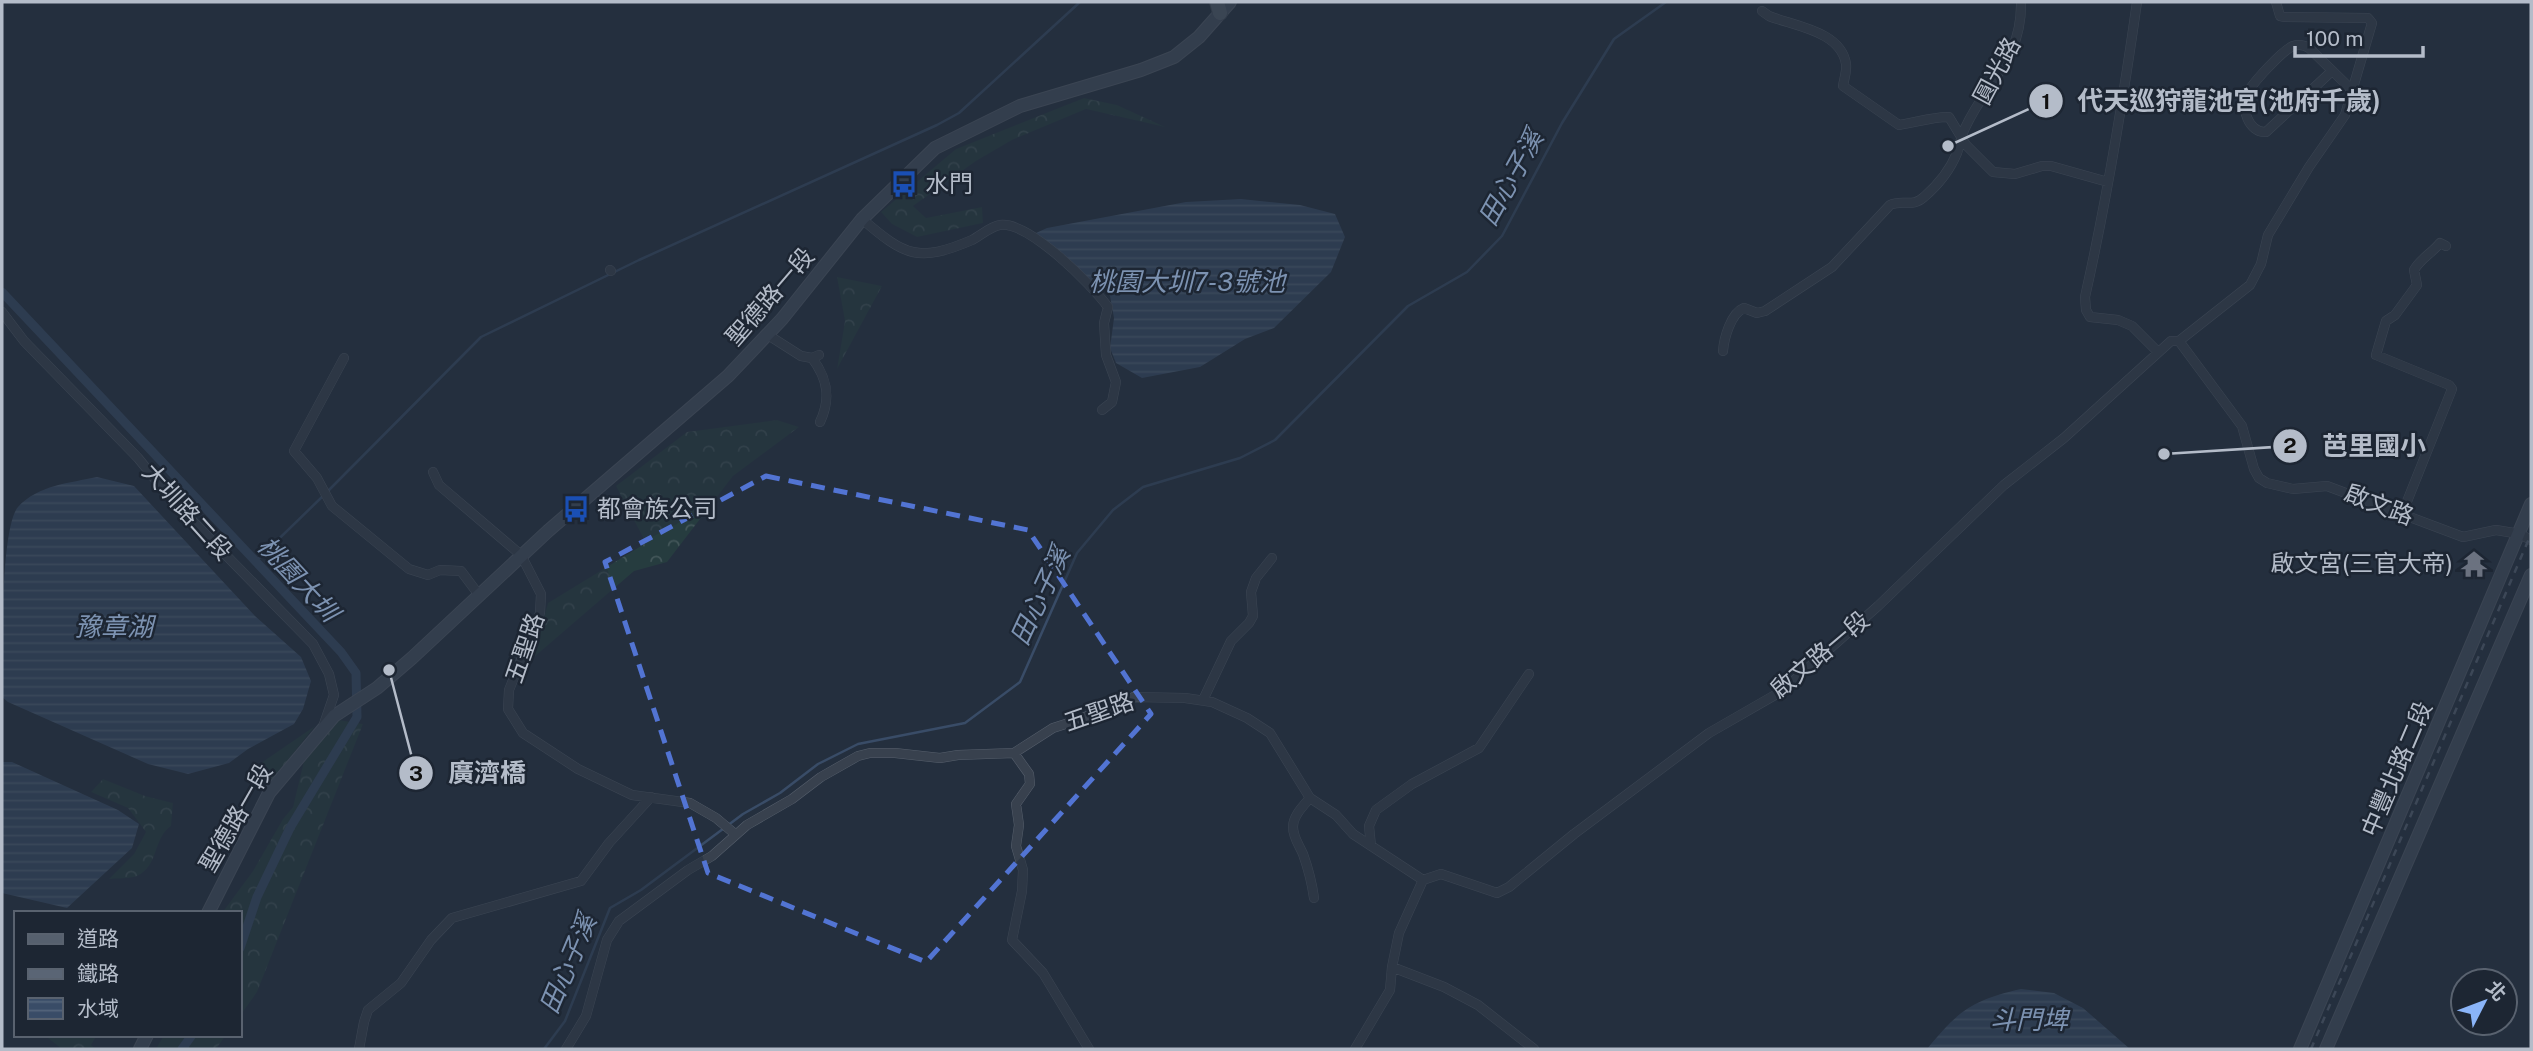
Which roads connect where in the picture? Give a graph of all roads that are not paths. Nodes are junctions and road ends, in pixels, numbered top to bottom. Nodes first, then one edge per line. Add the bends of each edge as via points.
1 (2021, 2) edge
2 (2137, 2) edge
3 (2276, 2) edge
4 (1223, 5) edge
5 (1762, 11) dead end
6 (2332, 71) junction
7 (2352, 90) junction
8 (1962, 138) junction
9 (2108, 182) junction
10 (862, 219) junction
11 (2446, 246) dead end
12 (3, 313) edge
13 (2, 326) edge
14 (768, 335) junction
15 (2179, 341) junction
16 (1723, 351) dead end
17 (2158, 352) junction
18 (344, 358) dead end
19 (1102, 410) dead end
20 (820, 422) dead end
21 (433, 472) dead end
22 (2531, 504) edge
23 (2402, 514) junction
24 (2526, 537) edge
25 (521, 555) junction
26 (1272, 558) dead end
27 (2531, 575) edge
28 (479, 595) junction
29 (1529, 674) dead end
30 (1203, 700) junction
31 (323, 729) junction
32 (1014, 753) junction
33 (651, 797) junction
34 (1310, 798) junction
35 (735, 834) junction
36 (1371, 846) junction
37 (1423, 880) junction
38 (1314, 898) dead end
39 (209, 911) edge
40 (1392, 967) junction
41 (359, 1049) edge
42 (566, 1049) edge
43 (1089, 1049) edge
44 (1355, 1049) edge
45 (1534, 1049) edge
46 (2300, 1049) edge
47 (2326, 1049) edge

1 - 8 street, 圓光路 via 2021,26 2012,51
2 - 9 street
3 - 7 street, 啟文路一段 via 2277,11 2285,17 2368,18 2372,23
4 - 10 street, 聖德路一段 via 1199,37 1167,61 1020,106 935,149
5 - 8 street via 1818,32 1837,46 1845,62 1843,86 1899,125 1949,117
6 - 6 street via 2305,45 2287,50 2245,97 2253,128 2266,132
6 - 7 street
7 - 15 street, 啟文路一段 via 2345,115 2268,235 2250,285
8 - 9 street via 1993,172 2015,174 2051,166
8 - 16 street, 圓光路 via 1942,178 1922,199 1890,205 1832,267 1765,311 1738,311 1724,338
9 - 17 street via 2085,310 2095,319 2133,326
10 - 14 street, 聖德路一段
10 - 19 street via 890,243 927,255 944,252 999,225 1017,228 1045,244 1108,307 1106,355 1116,382 1112,402
11 - 23 street via 2440,243 2421,258 2414,270 2417,285 2386,321 2376,355 2452,389
12 - 13 street
12 - 31 street, 大圳路二段 via 172,500 313,644 323,659 334,695
14 - 20 street via 801,356 816,356 827,404
14 - 25 street, 聖德路一段 via 702,400
15 - 17 street, 啟文路一段 via 2171,341
15 - 23 street, 啟文路 via 2242,426 2259,478 2293,489 2328,486
17 - 37 street, 啟文路一段 via 2064,438 2004,485 1782,691 1709,733 1509,887 1497,893 1441,874
18 - 28 street via 294,451 317,478 332,506 409,569 428,575 440,570 461,571
21 - 25 street, 五聖路 via 439,485
22 - 24 street, 中豐北路二段
23 - 24 street, 啟文路 via 2463,537 2496,530
24 - 46 street, 中豐北路二段
25 - 28 street, 聖德路一段
25 - 33 street, 五聖路 via 541,594 540,613 509,690 508,709 523,733 578,769 632,795
26 - 30 street via 1251,592 1249,623 1231,642
27 - 47 street, 中豐北路二段
28 - 31 street, 聖德路一段 via 377,688 334,716
29 - 36 street via 1479,748 1412,784 1376,810 1369,826
30 - 32 street, 五聖路 via 1134,697 1053,728
30 - 34 street, 五聖路 via 1270,733
31 - 39 street, 聖德路一段 via 269,793
32 - 35 street via 940,758 895,753 858,756
32 - 43 street via 1029,774 1030,784 1016,804 1016,846 1023,870 1012,940 1043,973
33 - 35 street, 五聖路 via 690,803
33 - 41 street via 581,881 452,918 401,983 368,1010
34 - 36 street, 五聖路
34 - 38 street via 1292,824
35 - 42 street via 712,856 619,921 607,940 586,1016
36 - 37 street, 五聖路
37 - 40 street via 1399,933
40 - 44 street via 1390,990
40 - 45 street via 1478,1005

